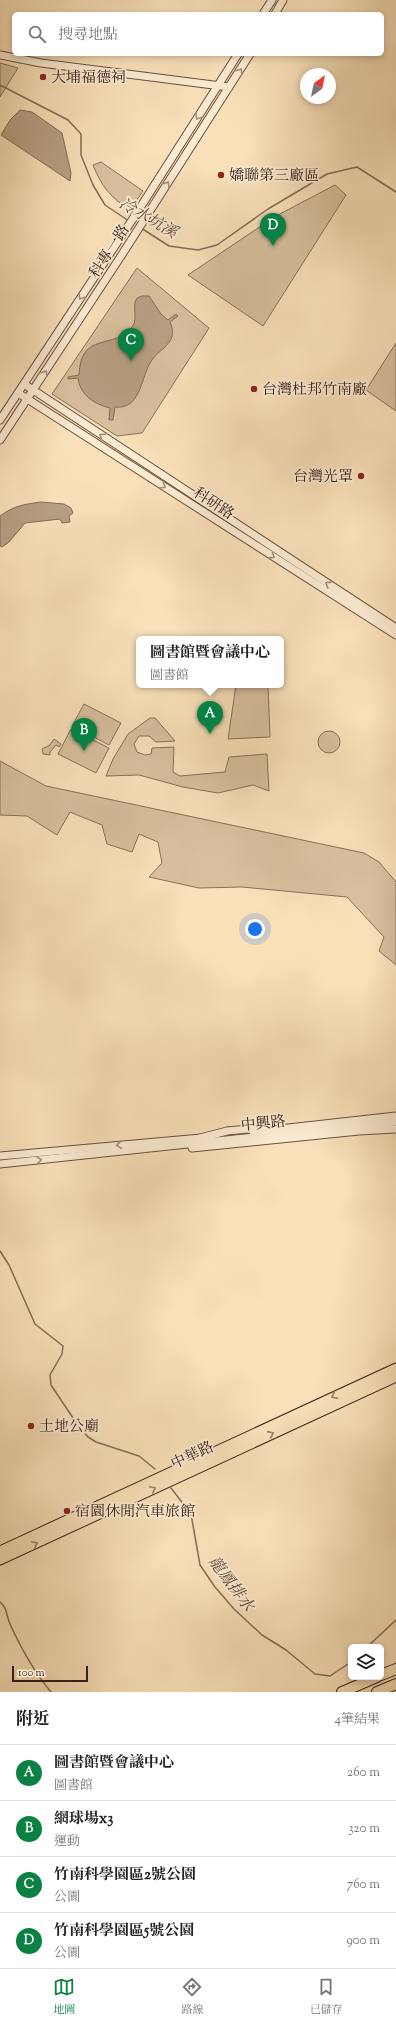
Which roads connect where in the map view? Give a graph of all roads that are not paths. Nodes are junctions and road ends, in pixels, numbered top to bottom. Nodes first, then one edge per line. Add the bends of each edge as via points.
1 (272, 0) edge
2 (284, 0) edge
3 (264, 12) edge
4 (276, 12) edge
5 (0, 55) edge
6 (237, 56) edge
7 (249, 56) edge
8 (218, 84) junction
9 (230, 87) junction
10 (119, 240) junction
11 (128, 246) junction
12 (114, 247) junction
13 (123, 253) junction
14 (24, 384) junction
15 (34, 390) junction
16 (18, 393) junction
17 (28, 400) junction
18 (0, 420) edge
19 (0, 440) edge
20 (396, 628) edge
21 (396, 635) edge
22 (396, 1115) edge
23 (396, 1122) edge
24 (396, 1129) edge
25 (97, 1147) junction
26 (132, 1150) junction
27 (107, 1153) junction
28 (0, 1156) edge
29 (0, 1164) edge
30 (396, 1368) edge
31 (396, 1377) edge
32 (372, 1383) junction
33 (0, 1550) edge
34 (0, 1560) edge
35 (396, 1669) edge
36 (384, 1674) edge
37 (370, 1680) edge
38 (396, 1684) edge
39 (342, 1692) edge
40 (377, 1692) edge

1 - 3 street
2 - 4 street
5 - 8 street via 41,63
6 - 8 street, 科專一路
9 -> 7 street, 科專一路
8 - 9 street
8 -> 10 street, 科專一路
11 -> 9 street, 科專一路
10 - 11 street
10 - 12 street, 科專一路
11 - 13 street, 科專一路
12 - 13 street
12 -> 14 street, 科專一路
15 -> 13 street, 科專一路
14 - 15 street, 科研路
14 - 16 street, 科專一路
15 - 17 street, 科專一路
20 -> 15 street, 科研路
16 - 17 street, 科研路
16 - 18 street, 科專一路
17 - 19 street, 科專一路
17 -> 21 street, 科研路
22 -> 25 street, 中興路 via 200,1138
23 - 26 street, 中興路
24 - 26 street, 中興路 via 225,1146 138,1152
25 - 27 street
25 - 28 street, 中興路
26 - 27 street, 中興路
29 -> 27 street, 中興路
30 - 32 main road, 中華路
31 - 32 main road, 中華路
32 -> 33 main road, 中華路
34 -> 32 main road, 中華路
35 - 36 highway
37 - 39 highway
38 - 40 highway

